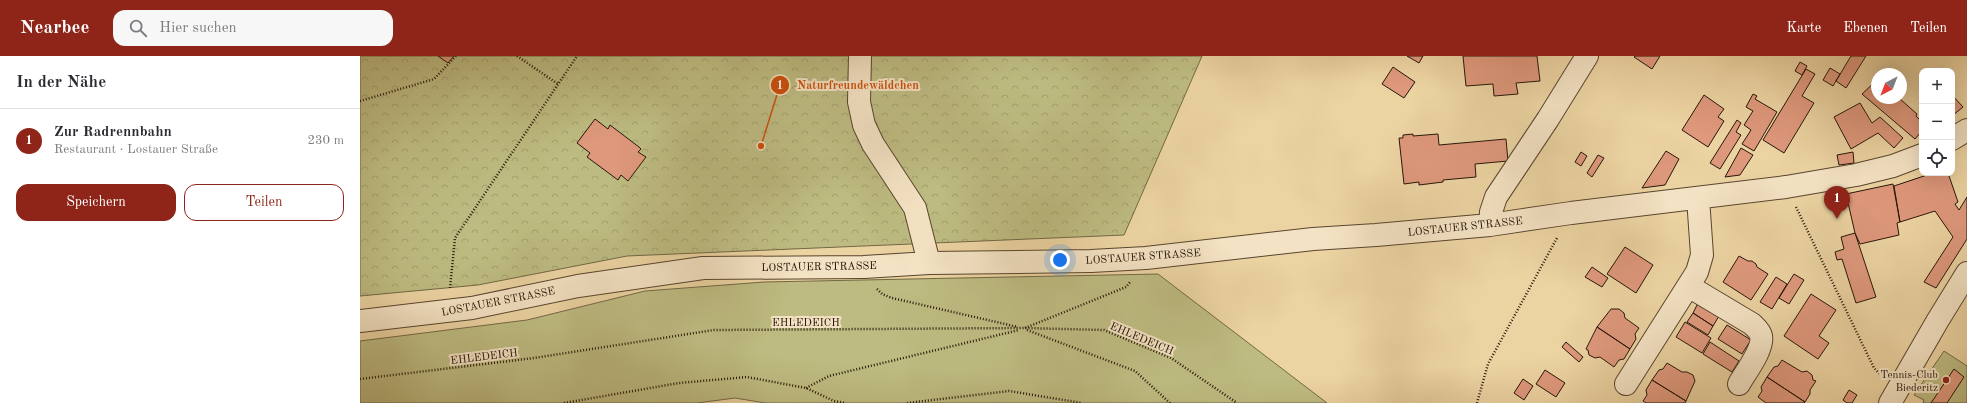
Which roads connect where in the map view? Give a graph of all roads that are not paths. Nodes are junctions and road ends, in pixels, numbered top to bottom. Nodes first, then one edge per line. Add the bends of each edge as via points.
1 (860, 56) edge
2 (1586, 56) edge
3 (1967, 130) edge
4 (1955, 137) edge
5 (1919, 155) edge
6 (1698, 198) junction
7 (1490, 225) junction
8 (929, 263) junction
9 (1967, 273) edge
10 (1690, 287) junction
11 (360, 321) edge
12 (1626, 384) dead end
13 (1739, 384) dead end
14 (1893, 398) edge

1 - 8 street via 859,102 864,125 873,144 915,208
2 - 7 street via 1496,197
3 - 4 street
5 - 6 street, LOSTAUER STRASSE via 1893,166 1856,175
6 - 7 street, LOSTAUER STRASSE
6 - 10 street via 1702,255
7 - 8 street, LOSTAUER STRASSE via 1313,239 1146,258
8 - 11 street, LOSTAUER STRASSE via 864,267 703,268 578,286 472,308
9 - 14 street
10 - 12 street
10 - 13 street via 1752,324 1759,331 1762,342 1759,350

